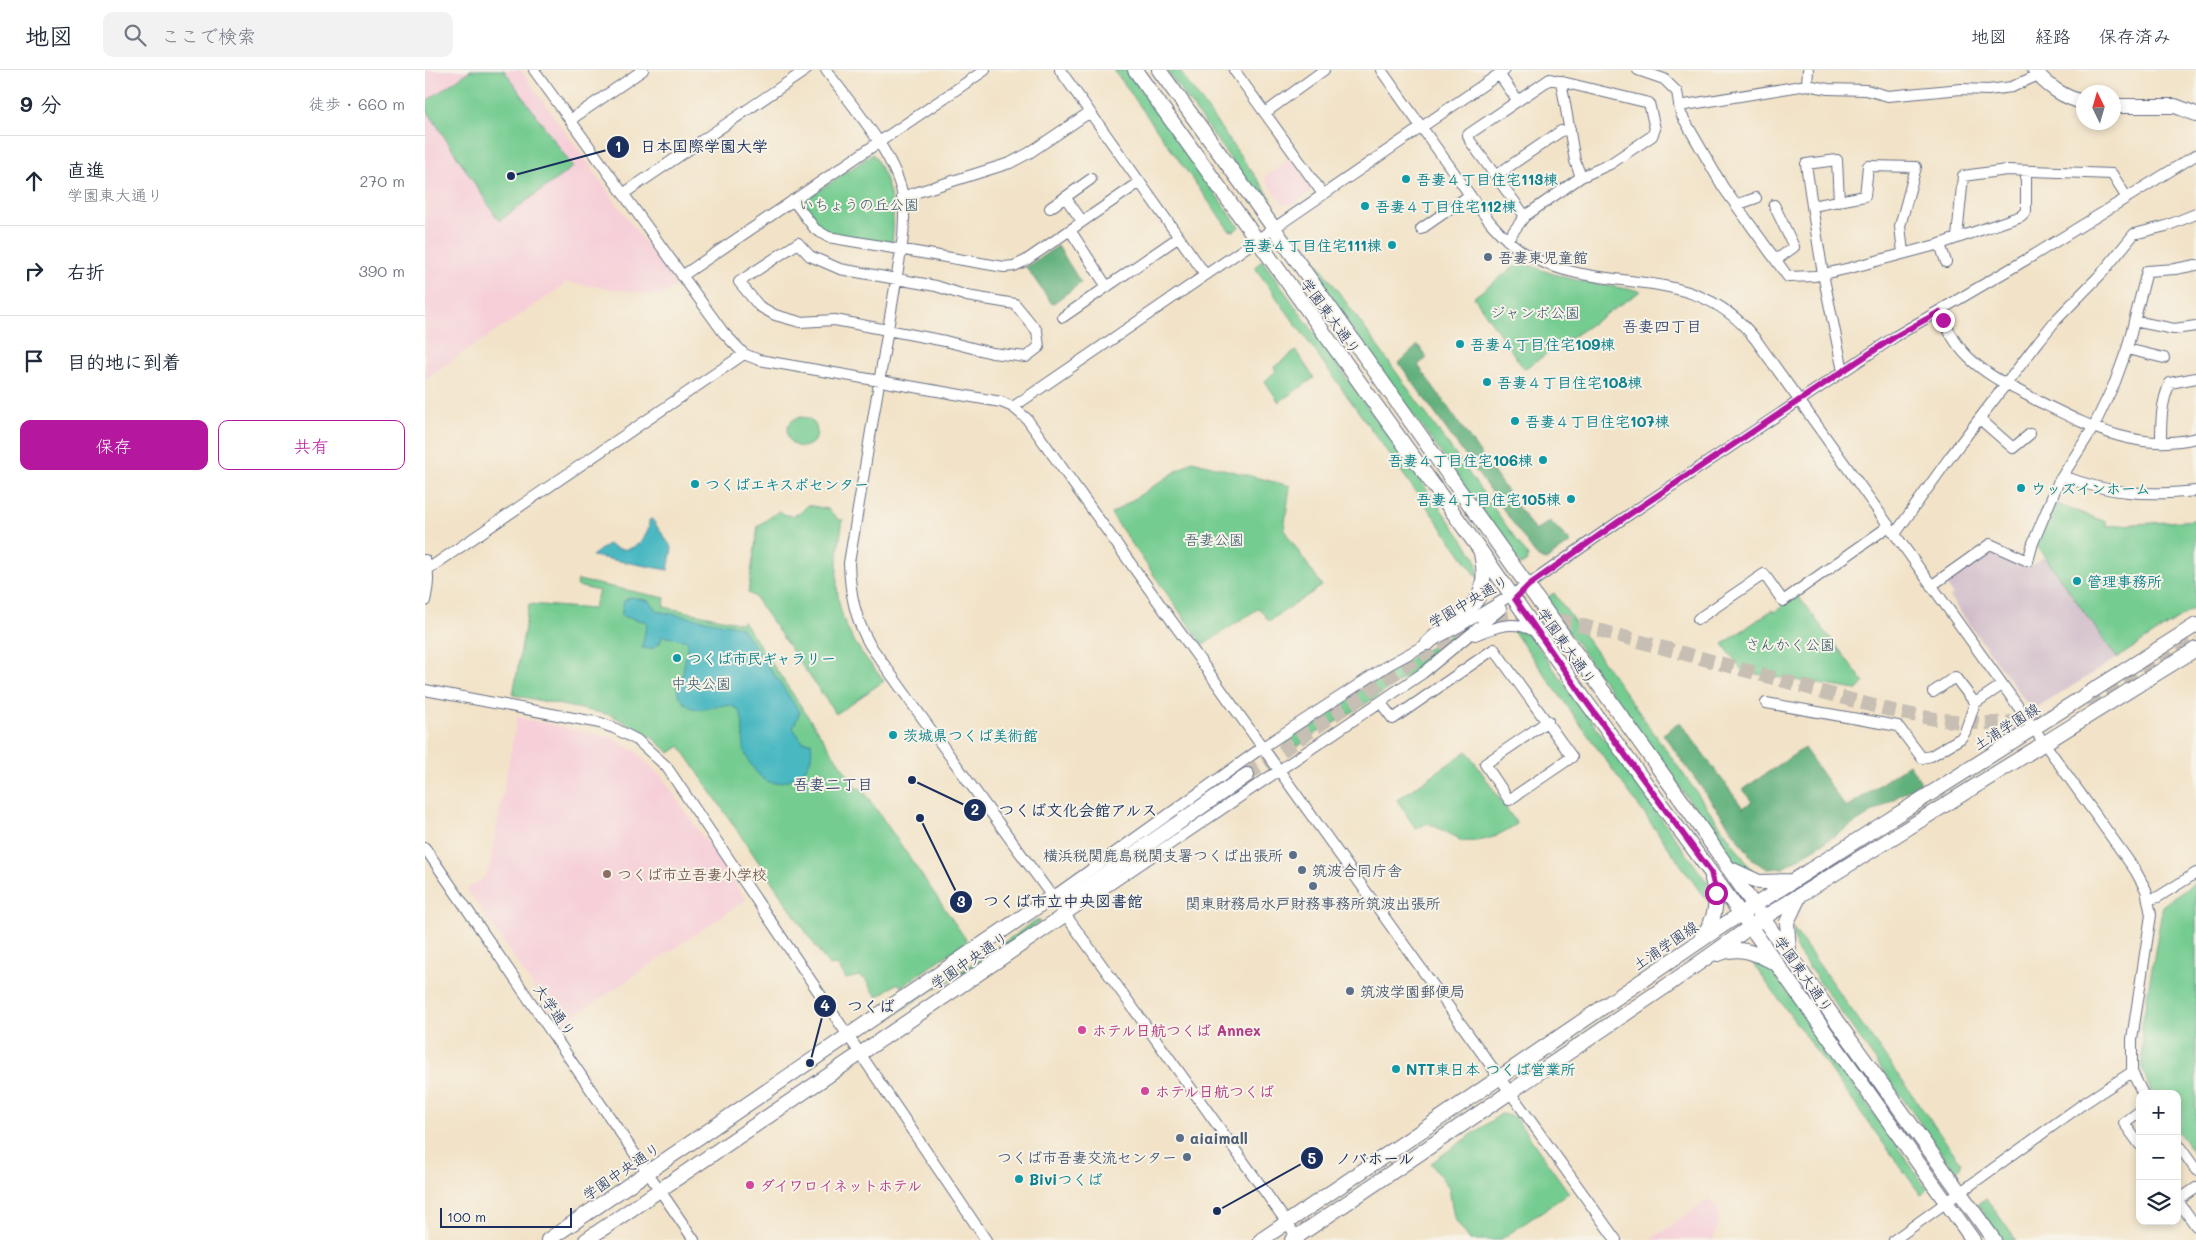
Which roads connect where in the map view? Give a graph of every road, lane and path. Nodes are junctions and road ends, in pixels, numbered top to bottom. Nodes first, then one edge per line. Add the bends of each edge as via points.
1 (534, 70) edge
2 (643, 70) edge
3 (806, 70) edge
4 (826, 70) edge
5 (985, 70) edge
6 (1060, 70) edge
7 (1135, 70) edge
8 (1159, 70) edge
9 (1234, 70) edge
10 (1324, 70) edge
11 (1381, 70) edge
12 (1638, 70) edge
13 (1808, 70) edge
14 (1502, 72) edge
15 (2037, 72) edge
16 (1561, 81) junction
17 (1807, 85) junction
18 (2076, 99) edge
19 (1518, 101) junction
20 (1679, 106) junction
21 (2121, 106) edge
22 (1090, 112) junction
23 (1265, 113) junction
24 (2196, 114) edge
25 (570, 120) junction
26 (1421, 127) junction
27 (1570, 129) junction
28 (879, 142) junction
29 (2196, 154) edge
30 (2026, 170) junction
31 (1495, 176) junction
32 (1581, 177) junction
33 (1091, 179) dead end
34 (1140, 182) junction
35 (623, 194) junction
36 (1323, 194) junction
37 (1470, 195) junction
38 (903, 197) junction
39 (1065, 197) junction
40 (1756, 198) dead end
41 (2127, 198) junction
42 (793, 200) junction
43 (1839, 202) junction
44 (1736, 204) junction
45 (1774, 206) dead end
46 (1813, 206) junction
47 (1050, 208) dead end
48 (2196, 214) edge
49 (1525, 216) junction
50 (1082, 221) junction
51 (1273, 227) junction
52 (1421, 229) dead end
53 (1070, 230) junction
54 (1179, 237) junction
55 (1957, 237) junction
56 (1256, 239) junction
57 (1507, 240) junction
58 (1940, 244) junction
59 (901, 251) junction
60 (1903, 253) junction
61 (1776, 260) junction
62 (1946, 262) dead end
63 (2196, 265) edge
64 (1205, 274) junction
65 (1823, 274) junction
66 (682, 276) junction
67 (897, 278) junction
68 (1107, 286) junction
69 (1939, 312) junction
70 (1063, 317) dead end
71 (2134, 321) junction
72 (2196, 326) edge
73 (887, 331) junction
74 (2127, 349) junction
75 (744, 354) junction
76 (2164, 358) dead end
77 (1843, 371) junction
78 (2196, 378) edge
79 (879, 381) junction
80 (2007, 385) junction
81 (1799, 400) junction
82 (1013, 407) junction
83 (1980, 419) junction
84 (2093, 428) junction
85 (2030, 434) dead end
86 (2196, 438) edge
87 (2161, 442) junction
88 (2063, 476) junction
89 (2196, 491) edge
90 (1892, 530) junction
91 (1480, 550) junction
92 (426, 565) edge
93 (1529, 585) junction
94 (1931, 586) junction
95 (1513, 597) junction
96 (425, 601) edge
97 (1698, 619) dead end
98 (2196, 624) edge
99 (1539, 634) junction
100 (1468, 638) junction
101 (1427, 643) junction
102 (2196, 649) edge
103 (2002, 685) junction
104 (425, 690) edge
105 (1933, 692) dead end
106 (1380, 702) junction
107 (1766, 703) dead end
108 (1975, 703) junction
109 (1547, 721) junction
110 (2033, 729) junction
111 (2044, 744) junction
112 (1263, 747) junction
113 (1280, 770) junction
114 (1247, 775) tunnel mouth
115 (425, 848) edge
116 (1728, 868) junction
117 (1711, 872) junction
118 (2196, 873) edge
119 (1793, 881) junction
120 (1078, 893) junction
121 (1801, 893) junction
122 (1053, 896) junction
123 (2149, 899) junction
124 (1754, 906) junction
125 (1067, 914) junction
126 (1741, 914) junction
127 (1763, 918) junction
128 (1750, 926) junction
129 (1697, 943) junction
130 (1789, 955) junction
131 (1703, 960) junction
132 (1776, 963) junction
133 (847, 1036) junction
134 (859, 1054) junction
135 (2131, 1072) junction
136 (1500, 1077) junction
137 (2141, 1090) edge
138 (1510, 1091) junction
139 (2136, 1114) edge
140 (2136, 1140) edge
141 (2181, 1149) edge
142 (2196, 1170) edge
143 (649, 1173) junction
144 (2196, 1188) edge
145 (660, 1190) junction
146 (1960, 1193) junction
147 (2181, 1199) edge
148 (1946, 1203) junction
149 (2181, 1205) edge
150 (1288, 1222) junction
151 (2196, 1226) edge
152 (1296, 1239) edge
153 (548, 1240) edge
154 (586, 1240) edge
155 (694, 1240) edge
156 (986, 1240) edge
157 (1261, 1240) edge
158 (1616, 1240) edge
159 (1894, 1240) edge
160 (1973, 1240) edge
161 (1994, 1240) edge

1 - 25 street
2 - 25 street
3 - 35 street
4 - 28 street
5 - 28 street
6 - 22 street
7 - 56 main road, 学園東大通り
8 - 51 main road, 学園東大通り
9 - 23 street
10 - 23 street
11 - 26 street
12 - 20 street via 1669,82 1677,92
13 - 17 street
14 - 19 street
14 - 26 street
15 - 17 street via 2012,86 1988,90 1961,89 1888,96 1866,90
15 - 18 main road via 2061,93
16 - 19 street via 1550,79
16 - 27 street
16 - 32 street via 1647,102 1655,130 1652,136 1610,164
17 - 20 street
19 - 31 street via 1468,135
20 - 44 street via 1682,117
21 - 24 main road via 2175,106
22 - 34 street
22 - 38 street via 1010,163
23 - 36 street
25 - 35 street
26 - 36 street
26 - 37 street
27 - 31 street via 1561,131
27 - 32 street
28 - 38 street
28 - 42 street
29 - 41 street, 学園中央通り
30 - 41 street via 2112,174
30 - 55 street via 2024,214
30 - 55 street via 1963,176
31 - 49 street
32 - 49 street
33 - 39 street
34 - 50 street
34 - 54 street
35 - 66 street
36 - 51 street
37 - 52 street
37 - 57 street
38 - 59 street
39 - 47 street
39 - 50 street
40 - 44 street
41 - 69 street, 学園中央通り
42 - 59 street via 822,235
42 - 66 street
43 - 46 street
43 - 46 street via 1837,160 1806,164
43 - 60 street via 1865,196 1868,166 1916,167 1900,226
44 - 61 street
45 - 61 street via 1795,247
46 - 65 street
48 - 80 street via 2134,234 2056,320
49 - 57 street
50 - 53 street
51 - 56 street
51 - 93 main road, 学園東大通り
53 - 59 street via 1025,261 1009,267
53 - 68 street
54 - 64 street
54 - 68 street
55 - 58 street
56 - 64 street
56 - 91 main road, 学園東大通り
57 - 81 street via 1527,254 1555,266 1683,290 1716,304 1746,328
58 - 60 street
58 - 62 street
59 - 67 street
60 - 65 street
61 - 65 street via 1788,277
63 - 71 street via 2147,271
64 - 82 street
65 - 77 street
66 - 75 street via 723,332
67 - 73 street
67 - 73 street via 967,296 1015,304 1037,331 1039,347 1026,357
67 - 73 street via 825,264 810,256 798,243 739,282 759,306 775,315 800,322 835,320
68 - 70 street
69 - 77 street, 学園中央通り
69 - 80 street via 1967,356
71 - 72 street via 2174,329
71 - 74 street
73 - 79 street
74 - 76 street
74 - 84 street
75 - 79 street via 759,360
75 - 92 street
77 - 81 street, 学園中央通り
78 - 87 street via 2170,383 2160,416
79 - 82 street via 984,398
79 - 122 street via 849,563 855,611 870,645 997,824
80 - 83 street
80 - 84 street
81 - 90 street
81 - 93 street, 学園中央通り
82 - 112 street via 1032,425
83 - 85 street via 2013,448
83 - 90 street
84 - 87 street via 2127,439
84 - 88 street
86 - 87 street
88 - 89 street via 2092,487 2122,493
88 - 94 street via 2028,561 1990,544
90 - 94 street
90 - 97 street via 1783,601 1764,574
91 - 95 main road, 学園東大通り
91 - 101 main road via 1483,588 1476,603
92 - 96 street via 428,584
93 - 95 street, 学園中央通り
93 - 116 main road, 学園東大通り
94 - 103 street
95 - 99 main road, 学園東大通り
95 - 100 street, 学園中央通り
95 - 101 street, 学園中央通り
98 - 110 main road, 土浦学園線
99 - 100 street via 1530,628 1511,624 1496,626
99 - 117 main road, 学園東大通り
100 - 106 street, 学園中央通り via 1423,674
101 - 112 street, 学園中央通り
102 - 111 main road
103 - 108 street
103 - 110 street
104 - 133 street via 600,723 627,734 649,749 666,766
105 - 108 street via 1955,677
106 - 109 street via 1393,718 1494,649
106 - 113 street, 学園中央通り
107 - 108 street via 1899,726 1922,758 1961,738
109 - 109 street via 1572,757 1509,800 1485,764
110 - 111 street
110 - 119 main road, 土浦学園線
111 - 121 main road
111 - 123 street via 2135,870
112 - 113 street
112 - 122 street, 学園中央通り
113 - 125 street, 学園中央通り
113 - 136 street
114 - 120 main road
115 - 143 street, 大学通り
116 - 119 main road via 1759,882
116 - 124 main road, 学園東大通り
117 - 126 main road, 学園東大通り
117 - 129 main road via 1716,908 1711,925
118 - 123 street via 2158,897
119 - 124 main road, 土浦学園線
120 - 122 main road
120 - 125 main road
121 - 127 main road
121 - 130 main road via 1787,922
122 - 125 street
122 - 133 main road, 学園中央通り
123 - 135 street via 2151,915 2132,1039
124 - 126 main road, 土浦学園線
124 - 127 main road, 学園東大通り
125 - 134 main road, 学園中央通り
125 - 150 street
126 - 128 main road, 学園東大通り
126 - 129 main road, 土浦学園線
127 - 128 main road
127 - 130 main road, 学園東大通り
128 - 131 main road
128 - 132 main road, 学園東大通り
129 - 136 main road, 土浦学園線
130 - 146 main road, 学園東大通り
131 - 132 main road via 1735,949 1753,952
131 - 138 main road
132 - 148 main road, 学園東大通り
133 - 134 street
133 - 143 main road, 学園中央通り
134 - 145 main road, 学園中央通り
134 - 156 street
135 - 137 street
135 - 146 street
136 - 138 street
136 - 150 main road, 土浦学園線
138 - 152 main road
138 - 158 street
139 - 140 street via 2124,1123
141 - 142 street
143 - 145 street, 大学通り
143 - 153 main road, 学園中央通り
144 - 147 street
145 - 154 main road, 学園中央通り
145 - 155 street, 大学通り
146 - 148 street
146 - 161 main road, 学園東大通り
148 - 159 street
148 - 160 main road, 学園東大通り
149 - 151 street
150 - 152 street
150 - 157 main road, 土浦学園線

